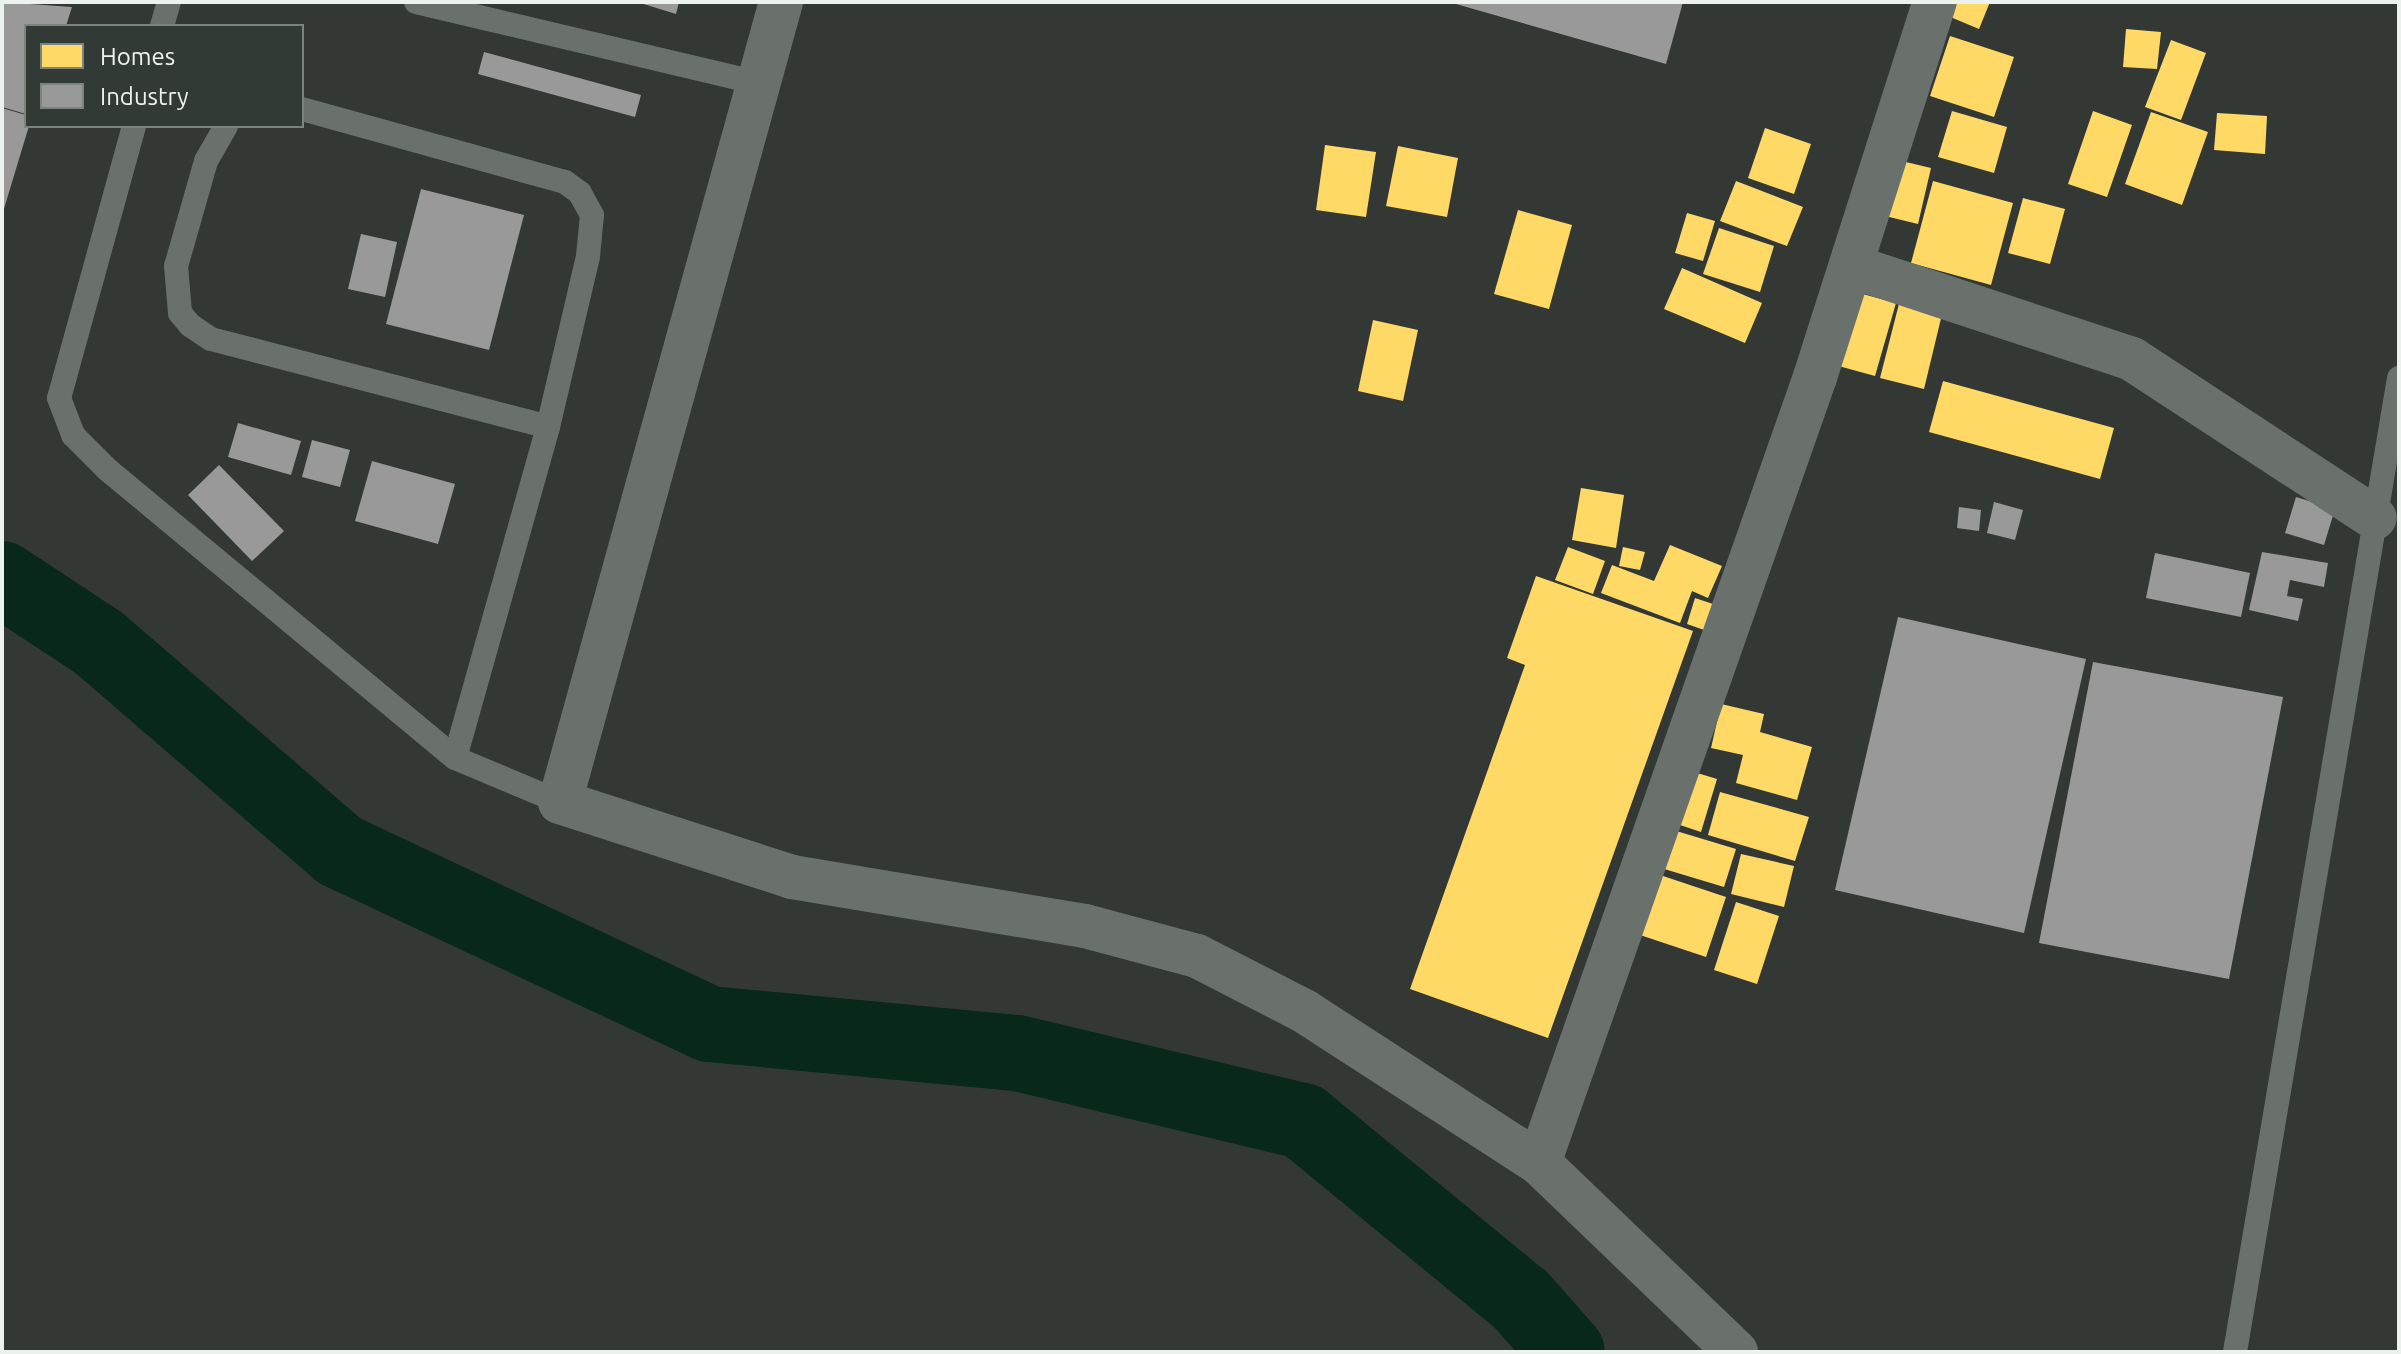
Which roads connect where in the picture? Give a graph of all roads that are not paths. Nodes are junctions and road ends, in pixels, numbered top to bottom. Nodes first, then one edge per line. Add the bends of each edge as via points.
1 (169, 2) edge
2 (416, 2) edge
3 (781, 2) edge
4 (1935, 2) edge
5 (163, 24) edge
6 (759, 83) junction
7 (304, 110) edge
8 (133, 128) edge
9 (225, 128) edge
10 (1851, 266) junction
11 (2399, 378) edge
12 (548, 427) junction
13 (2375, 518) junction
14 (455, 758) junction
15 (560, 802) junction
16 (1539, 1163) junction
17 (1736, 1352) edge
18 (2235, 1352) edge

1 - 5 lane
2 - 6 lane
3 - 6 street
4 - 10 street
6 - 15 street
7 - 12 lane via 565,182 580,193 592,215 588,256
8 - 14 lane via 59,398 73,435 108,470
9 - 12 lane via 206,161 176,266 180,313 190,325 211,339
10 - 13 street via 2132,359
10 - 16 street
11 - 13 lane
12 - 14 lane
13 - 18 lane via 2352,681
14 - 15 lane
15 - 16 street via 792,877 1085,926 1197,956 1304,1011
16 - 17 street

